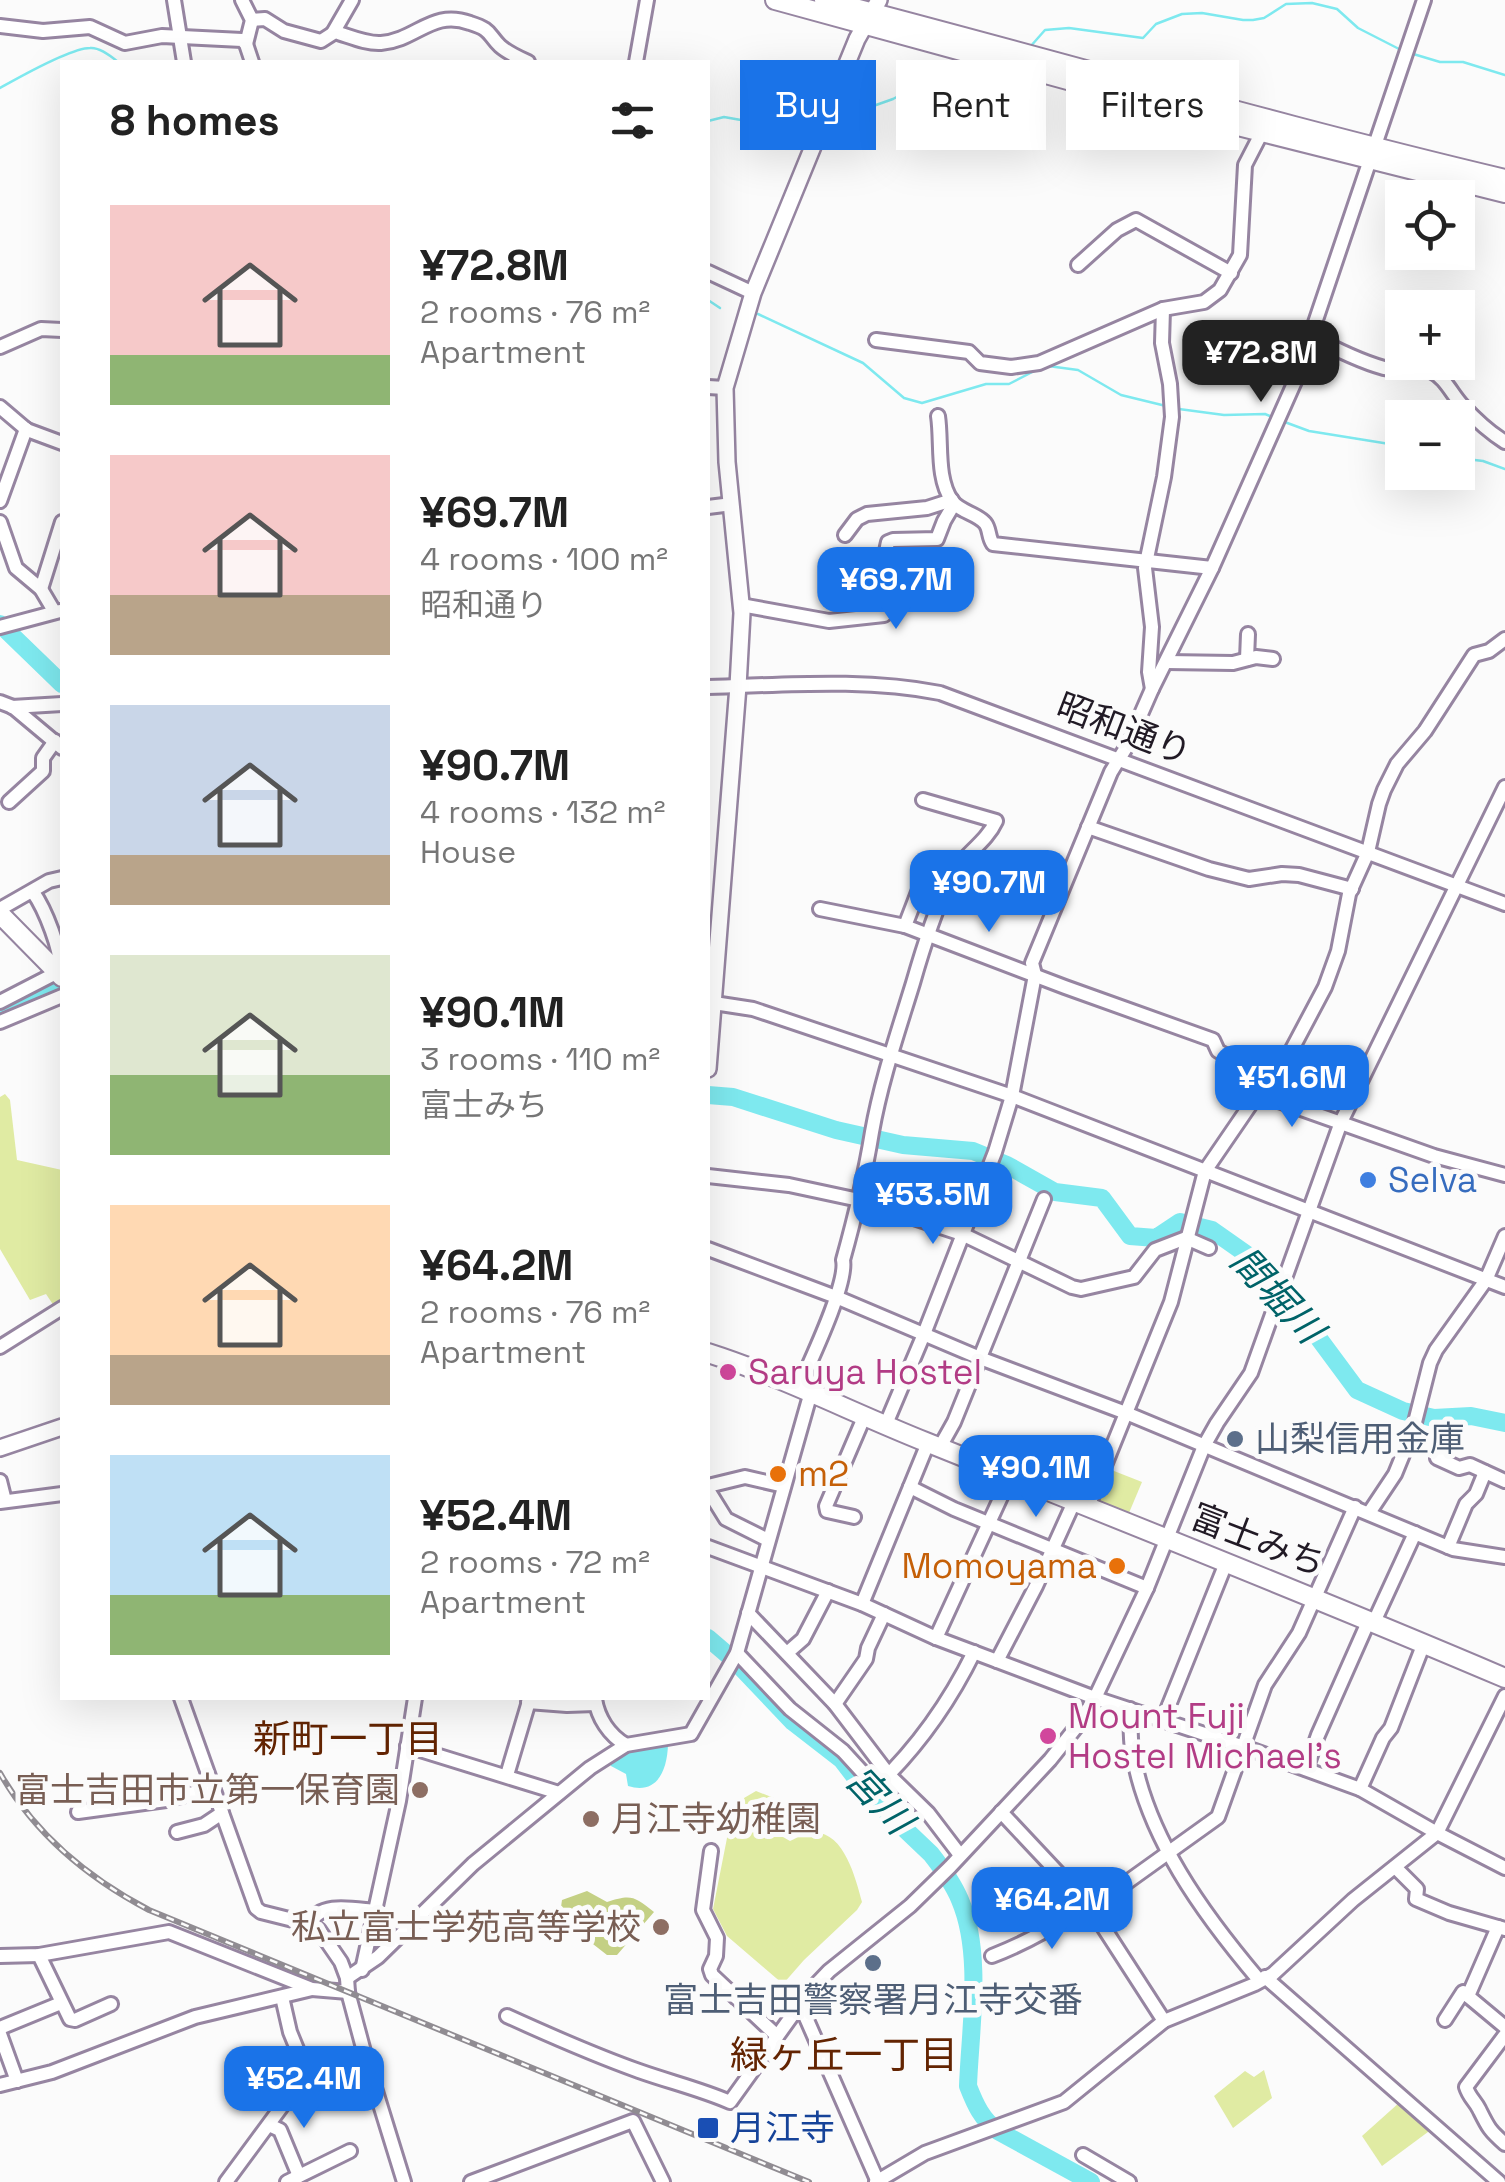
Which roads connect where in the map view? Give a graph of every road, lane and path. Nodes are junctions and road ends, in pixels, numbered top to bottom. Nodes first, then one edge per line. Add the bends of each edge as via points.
1 (174, 0) edge
2 (242, 0) edge
3 (352, 0) edge
4 (648, 0) edge
5 (775, 0) edge
6 (824, 0) edge
7 (1424, 0) edge
8 (872, 12) edge
9 (252, 20) junction
10 (0, 26) edge
11 (333, 32) junction
12 (180, 37) junction
13 (246, 44) junction
14 (1018, 59) junction
15 (184, 60) edge
16 (251, 60) edge
17 (524, 60) edge
18 (636, 60) edge
19 (1262, 132) junction
20 (1372, 154) junction
21 (1505, 179) edge
22 (1505, 193) edge
23 (1078, 265) dead end
24 (710, 273) edge
25 (1231, 273) junction
26 (753, 292) junction
27 (1163, 309) junction
28 (60, 330) edge
29 (1310, 336) junction
30 (876, 340) dead end
31 (0, 347) edge
32 (710, 387) edge
33 (725, 388) junction
34 (0, 407) edge
35 (938, 416) dead end
36 (26, 430) junction
37 (60, 442) edge
38 (1505, 442) edge
39 (0, 502) edge
40 (953, 502) junction
41 (732, 504) junction
42 (710, 507) edge
43 (0, 522) edge
44 (60, 528) edge
45 (845, 534) dead end
46 (1146, 561) junction
47 (1212, 568) junction
48 (41, 588) junction
49 (742, 605) junction
50 (58, 611) edge
51 (6, 624) edge
52 (1248, 634) dead end
53 (1505, 639) edge
54 (1273, 658) dead end
55 (1247, 659) junction
56 (1167, 662) junction
57 (738, 686) junction
58 (710, 687) edge
59 (1152, 689) junction
60 (60, 704) edge
61 (4, 706) edge
62 (58, 744) edge
63 (1118, 760) junction
64 (1505, 787) edge
65 (923, 800) dead end
66 (9, 802) dead end
67 (1088, 827) junction
68 (1368, 852) junction
69 (952, 875) junction
70 (60, 878) edge
71 (715, 884) edge
72 (1455, 886) junction
73 (1352, 889) junction
74 (33, 892) junction
75 (1505, 904) edge
76 (820, 909) dead end
77 (0, 911) edge
78 (905, 926) junction
79 (928, 934) junction
80 (60, 960) edge
81 (60, 975) edge
82 (1035, 975) junction
83 (60, 997) edge
84 (0, 1002) edge
85 (714, 1003) junction
86 (0, 1022) edge
87 (710, 1046) edge
88 (891, 1056) junction
89 (1268, 1079) junction
90 (1259, 1094) junction
91 (1012, 1096) junction
92 (1341, 1122) junction
93 (1205, 1171) junction
94 (1505, 1175) edge
95 (710, 1176) edge
96 (1044, 1199) dead end
97 (859, 1200) junction
98 (1308, 1210) junction
99 (1188, 1229) junction
100 (962, 1234) junction
101 (1505, 1236) edge
102 (1209, 1248) dead end
103 (710, 1250) edge
104 (1019, 1262) junction
105 (1486, 1280) junction
106 (1505, 1287) edge
107 (836, 1297) junction
108 (60, 1309) edge
109 (924, 1334) junction
110 (0, 1347) edge
111 (710, 1355) edge
112 (980, 1358) junction
113 (805, 1390) junction
114 (1126, 1413) junction
115 (865, 1415) junction
116 (886, 1424) junction
117 (60, 1427) edge
118 (1412, 1432) junction
119 (934, 1445) junction
120 (1204, 1446) junction
121 (0, 1448) edge
122 (1485, 1472) junction
123 (1010, 1475) junction
124 (0, 1481) edge
125 (1505, 1481) edge
126 (784, 1486) junction
127 (710, 1487) edge
128 (910, 1487) junction
129 (710, 1491) edge
130 (60, 1494) edge
131 (2, 1501) edge
132 (1081, 1504) junction
133 (1362, 1510) junction
134 (854, 1517) dead end
135 (988, 1523) junction
136 (1415, 1533) junction
137 (1166, 1539) junction
138 (768, 1540) junction
139 (1448, 1547) junction
140 (710, 1548) edge
141 (1052, 1550) junction
142 (1505, 1558) edge
143 (1226, 1563) junction
144 (760, 1566) junction
145 (1147, 1588) junction
146 (828, 1592) junction
147 (1315, 1597) junction
148 (862, 1604) junction
149 (748, 1612) junction
150 (884, 1614) junction
151 (1371, 1621) junction
152 (936, 1638) junction
153 (1424, 1643) junction
154 (974, 1652) junction
155 (787, 1653) junction
156 (998, 1661) junction
157 (731, 1663) junction
158 (710, 1669) edge
159 (1505, 1678) edge
160 (1505, 1696) edge
161 (1095, 1698) junction
162 (710, 1699) edge
163 (182, 1700) edge
164 (415, 1700) edge
165 (529, 1700) edge
166 (710, 1700) edge
167 (595, 1701) edge
168 (835, 1704) junction
169 (1130, 1709) junction
170 (1163, 1720) junction
171 (626, 1744) junction
172 (407, 1746) junction
173 (1244, 1747) junction
174 (1306, 1769) junction
175 (889, 1774) junction
176 (507, 1775) junction
177 (212, 1788) junction
178 (1360, 1789) junction
179 (559, 1793) junction
180 (78, 1812) dead end
181 (1001, 1812) junction
182 (222, 1813) junction
183 (177, 1832) dead end
184 (1438, 1833) junction
185 (711, 1851) dead end
186 (1169, 1852) junction
187 (960, 1855) junction
188 (1395, 1867) junction
189 (1505, 1868) edge
190 (1089, 1905) junction
191 (375, 1911) junction
192 (309, 1924) junction
193 (1502, 1928) edge
194 (39, 1955) junction
195 (0, 1956) edge
196 (992, 1956) dead end
197 (362, 1970) junction
198 (1262, 1978) junction
199 (348, 1985) junction
200 (312, 1989) junction
201 (1468, 1996) junction
202 (282, 1997) junction
203 (61, 2003) junction
204 (112, 2004) dead end
205 (800, 2004) junction
206 (507, 2016) dead end
207 (1445, 2020) dead end
208 (1164, 2021) junction
209 (1505, 2027) edge
210 (0, 2031) edge
211 (1505, 2035) edge
212 (777, 2036) junction
213 (366, 2060) junction
214 (308, 2076) junction
215 (17, 2081) junction
216 (0, 2085) edge
217 (268, 2124) junction
218 (1505, 2144) edge
219 (350, 2151) dead end
220 (1083, 2155) dead end
221 (293, 2179) edge
222 (227, 2182) edge
223 (404, 2182) edge
224 (472, 2182) edge
225 (664, 2182) edge
226 (878, 2182) edge
227 (1129, 2182) edge
228 (1499, 2182) edge

1 - 12 street
2 - 9 street
3 - 11 street
4 - 18 street
5 - 8 highway
6 - 8 highway
7 - 20 street
8 - 14 highway
8 - 26 main road
9 - 11 street via 320,41
9 - 13 street
10 - 12 street via 90,27 124,43
11 - 17 street via 383,43 454,18 488,30 503,49
12 - 13 street
12 - 15 street
13 - 16 street
14 - 19 highway
14 - 20 highway
19 - 20 highway
19 - 25 street via 1245,165 1240,254
20 - 21 highway
20 - 22 highway
20 - 29 street
23 - 25 street via 1136,220
24 - 26 street
25 - 27 street via 1204,302
26 - 33 main road
27 - 30 street via 1039,363 1011,368 980,363 969,352
27 - 46 street via 1172,417
28 - 31 street via 41,328
29 - 38 street via 1387,369 1434,372
29 - 47 street
32 - 33 street
33 - 41 main road
34 - 36 street
35 - 40 street via 943,477
36 - 37 street
36 - 39 street
40 - 45 street via 867,514
40 - 46 street via 984,522 993,544
40 - 49 street via 938,539 888,542 884,615 829,621
41 - 42 street
41 - 49 main road
43 - 48 street via 16,568
44 - 48 street
46 - 47 street
46 - 59 street
47 - 56 street
48 - 50 street
49 - 57 main road
50 - 51 street
52 - 55 street
53 - 68 street via 1474,656 1397,764 1378,804
54 - 55 street
55 - 56 street
56 - 59 street
57 - 58 street, 昭和通り
57 - 63 street, 昭和通り via 928,690
57 - 71 main road
59 - 63 street
60 - 61 street
61 - 62 street
62 - 66 street via 43,758 43,771
63 - 67 street
63 - 68 street, 昭和通り
64 - 72 street
65 - 69 street via 996,821
67 - 73 street via 1249,879 1282,874
67 - 82 street via 1032,963
68 - 72 street, 昭和通り
68 - 73 street
69 - 78 street via 927,868
69 - 79 street
70 - 74 street
71 - 85 main road
72 - 75 street, 昭和通り
72 - 92 street
73 - 89 street via 1325,987 1290,1053
74 - 77 street
74 - 80 street
76 - 78 street
77 - 81 highway
78 - 79 street
79 - 82 street
79 - 88 street
81 - 84 street
82 - 89 street via 1213,1040 1218,1051
82 - 91 street
83 - 86 street
85 - 87 main road
85 - 88 street via 753,1009
88 - 91 street
88 - 97 street
89 - 90 street
90 - 92 street
90 - 93 street
91 - 93 street
91 - 100 street
92 - 94 street
92 - 98 street
93 - 98 street
93 - 99 street
95 - 97 street
96 - 104 street
97 - 100 street
97 - 107 street
98 - 105 street
98 - 120 street via 1251,1373
99 - 102 street
99 - 104 street via 1155,1250 1134,1277 1082,1289
99 - 114 street via 1170,1302
100 - 104 street
100 - 109 street
101 - 105 street
103 - 107 street
104 - 112 street
105 - 106 street
105 - 118 street via 1436,1350
107 - 109 street
107 - 113 street
108 - 110 street
109 - 112 street
109 - 116 street
111 - 113 highway, 富士みち
112 - 114 street
112 - 119 street via 954,1422
113 - 115 highway, 富士みち
113 - 126 street
114 - 120 street
114 - 132 street
115 - 116 highway, 富士みち
115 - 134 street via 826,1506
116 - 119 highway, 富士みち
117 - 121 main road
118 - 122 street via 1443,1442 1437,1458
118 - 133 street via 1396,1474
119 - 123 highway, 富士みち
119 - 128 street
120 - 133 street
120 - 137 street
122 - 125 street
122 - 139 street
123 - 132 highway, 富士みち
123 - 135 street
124 - 131 street
126 - 127 street via 745,1477
126 - 138 street
128 - 135 street
128 - 148 street
129 - 138 street via 726,1518
130 - 131 street
132 - 137 highway, 富士みち
132 - 141 street
133 - 136 street
133 - 147 street
135 - 141 street
135 - 152 street
136 - 139 street
136 - 151 street
137 - 143 highway, 富士みち
137 - 145 street
138 - 144 street
139 - 142 street
140 - 144 street
141 - 145 street
141 - 156 street
143 - 147 highway, 富士みち
143 - 170 street
144 - 146 street
144 - 149 street
145 - 161 street
146 - 148 street
146 - 155 street via 803,1639
147 - 151 highway, 富士みち
147 - 173 street via 1265,1685
148 - 150 street
149 - 155 street
149 - 157 street
150 - 152 street
150 - 168 street via 866,1659
151 - 153 highway, 富士みち
151 - 174 street
152 - 154 street
153 - 159 highway, 富士みち
153 - 178 street
154 - 156 street
154 - 175 street via 946,1704
155 - 168 street
156 - 161 street
157 - 158 street
157 - 162 street
157 - 175 street via 844,1751 876,1786
160 - 184 street
161 - 169 street
161 - 181 street
163 - 177 street
164 - 172 street
165 - 167 street
165 - 176 street
166 - 171 street via 690,1734
167 - 171 street via 607,1728
168 - 175 street
169 - 170 street
169 - 186 street via 1142,1786
170 - 173 street
171 - 179 street
172 - 176 street
172 - 191 street
173 - 174 street
173 - 186 street via 1218,1817
174 - 178 street
175 - 187 street
176 - 179 street
177 - 180 street
177 - 182 street
178 - 184 street
179 - 197 street
181 - 187 street
181 - 190 street
182 - 183 street
182 - 192 street via 256,1908
184 - 188 street
184 - 189 street
185 - 212 street via 703,1910 716,1938 712,1976
186 - 190 street
186 - 198 street via 1218,1933
187 - 205 street
188 - 193 street via 1417,1889 1416,1899
188 - 198 street
190 - 196 street
190 - 208 street
191 - 192 street via 328,1910
191 - 197 street
192 - 199 street via 328,1940
193 - 201 street
194 - 195 street
194 - 200 street via 169,1932
194 - 203 street
197 - 199 street
198 - 208 street
198 - 228 street
199 - 200 street
199 - 213 street
200 - 202 street
201 - 207 street via 1460,1992
201 - 209 street
202 - 214 street
202 - 215 street via 195,2017
203 - 204 street via 75,2020
203 - 210 street
205 - 212 street
205 - 226 street
206 - 212 street via 730,2102
208 - 226 street via 1064,2102 925,2152
210 - 215 street
211 - 218 street via 1466,2087 1484,2124
213 - 214 street
213 - 223 street
214 - 217 street
215 - 216 street
217 - 221 street via 280,2130
217 - 222 street
219 - 221 street
220 - 227 street
224 - 225 street via 633,2121

